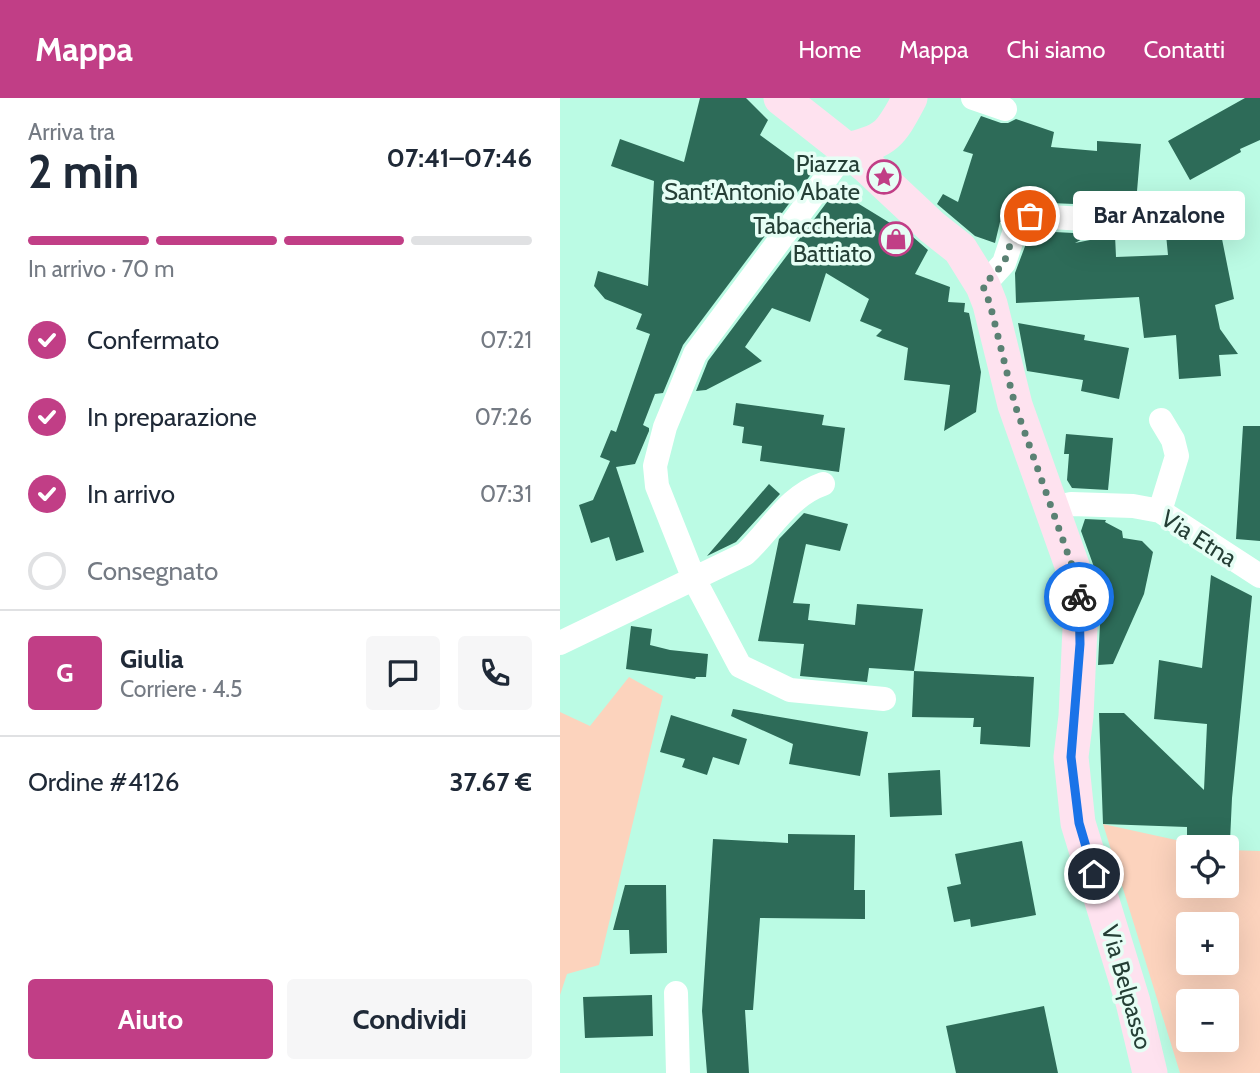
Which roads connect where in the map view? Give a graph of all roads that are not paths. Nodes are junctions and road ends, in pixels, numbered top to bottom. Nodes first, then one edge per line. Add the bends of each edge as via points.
1 (781, 98) edge
2 (909, 98) edge
3 (973, 98) edge
4 (1005, 109) dead end
5 (847, 150) junction
6 (1149, 216) dead end
7 (983, 286) junction
8 (1161, 420) dead end
9 (822, 484) dead end
10 (1051, 508) junction
11 (1160, 511) junction
12 (1260, 576) edge
13 (694, 579) junction
14 (560, 643) edge
15 (884, 699) dead end
16 (676, 993) dead end
17 (678, 1073) edge
18 (1150, 1073) edge

1 - 5 street, Via Belpasso
2 - 5 street via 883,139
3 - 4 street
5 - 7 street, Via Belpasso via 960,249
5 - 13 street via 695,354 665,427 655,466 657,486
6 - 7 street via 1125,220 1030,216 1014,233 1004,263
7 - 10 street, Via Belpasso via 1015,405
8 - 11 street via 1177,456
9 - 13 street via 795,498 746,554
10 - 11 street, Via Etna via 1133,506
10 - 18 street, Via Belpasso via 1075,574 1081,606 1071,757 1079,823
11 - 12 street, Via Etna
13 - 14 street
13 - 15 street via 740,666 790,690
16 - 17 street

